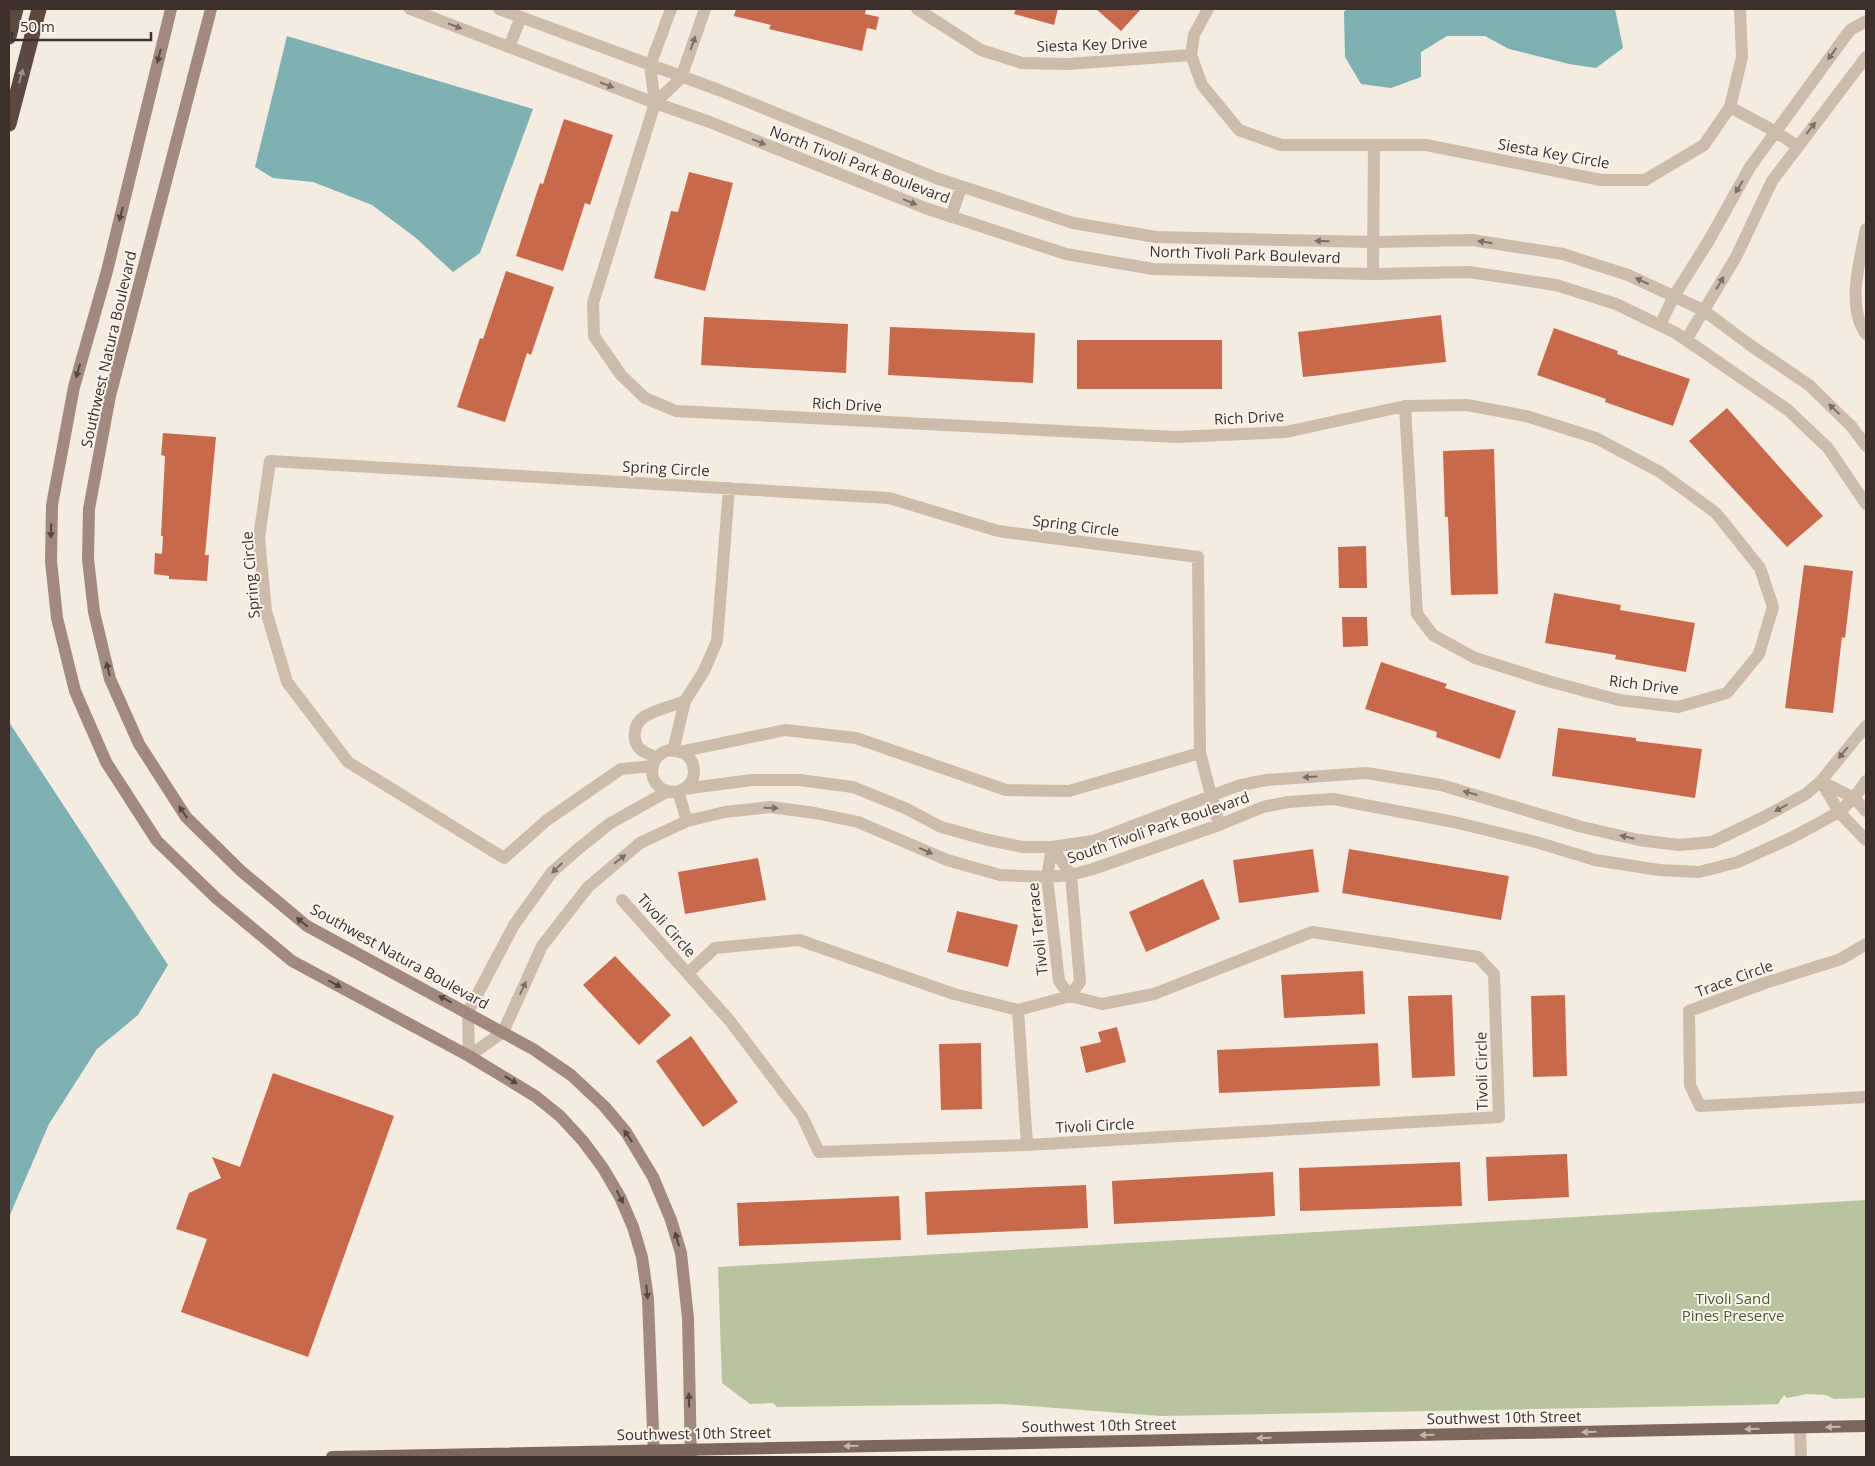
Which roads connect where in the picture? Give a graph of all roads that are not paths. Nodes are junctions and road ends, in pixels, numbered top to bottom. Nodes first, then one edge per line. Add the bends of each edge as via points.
1 (16, 9) edge
2 (39, 9) edge
3 (171, 9) edge
4 (211, 9) edge
5 (410, 9) edge
6 (499, 9) edge
7 (671, 9) edge
8 (705, 9) edge
9 (917, 9) edge
10 (1208, 9) edge
11 (1740, 9) edge
12 (521, 17) junction
13 (1866, 22) edge
14 (9, 37) edge
15 (509, 47) junction
16 (1191, 56) junction
17 (1866, 57) edge
18 (650, 66) junction
19 (681, 78) junction
20 (655, 103) junction
21 (1730, 107) junction
22 (9, 124) edge
23 (1776, 132) junction
24 (1374, 146) junction
25 (1797, 146) junction
26 (961, 187) junction
27 (951, 217) junction
28 (1866, 228) edge
29 (1373, 242) junction
30 (1373, 274) junction
31 (1674, 296) junction
32 (1703, 310) junction
33 (1660, 325) junction
34 (1866, 334) edge
35 (1686, 340) junction
36 (1405, 406) junction
37 (1866, 446) edge
38 (729, 488) junction
39 (1866, 504) edge
40 (685, 701) junction
41 (1866, 726) edge
42 (676, 751) junction
43 (1200, 753) junction
44 (655, 762) junction
45 (1821, 781) junction
46 (1866, 781) edge
47 (676, 790) junction
48 (1211, 796) junction
49 (1854, 798) junction
50 (1866, 811) edge
51 (1839, 812) junction
52 (687, 821) junction
53 (1218, 825) junction
54 (1866, 840) edge
55 (1052, 847) junction
56 (1071, 875) junction
57 (1047, 877) junction
58 (622, 900) dead end
59 (1866, 944) edge
60 (688, 973) junction
61 (1070, 996) junction
62 (1018, 1010) junction
63 (468, 1012) junction
64 (502, 1032) junction
65 (469, 1056) junction
66 (1866, 1097) edge
67 (1027, 1145) junction
68 (1866, 1426) edge
69 (1800, 1428) junction
70 (653, 1453) edge
71 (691, 1453) edge
72 (332, 1457) edge
73 (1801, 1457) edge

1 - 14 highway
22 -> 2 highway
3 -> 65 street, Southwest Natura Boulevard via 107,271 74,387 52,505 51,561 57,618 75,691 106,762 157,841 216,898 292,961
63 -> 4 street, Southwest Natura Boulevard via 307,926 241,871 186,817 139,744 110,679 94,612 88,559 89,509 110,396
5 -> 15 street, North Tivoli Park Boulevard
6 - 12 street, North Tivoli Park Boulevard
7 - 18 street
19 -> 8 street
9 - 16 street, Siesta Key Drive via 981,50 1022,62 1068,64
10 - 16 street via 1194,35
11 - 21 street, Siesta Key Circle via 1742,57
12 - 15 street
12 - 18 street, North Tivoli Park Boulevard
13 -> 23 street via 1850,30
15 -> 20 street, North Tivoli Park Boulevard
16 - 24 street, Siesta Key Circle via 1202,85 1239,130 1281,145
25 -> 17 street
18 - 19 street, North Tivoli Park Boulevard
18 - 20 street
19 - 20 street, Rich Drive
19 - 26 street, North Tivoli Park Boulevard
20 -> 27 street, North Tivoli Park Boulevard
20 - 36 street, Rich Drive via 592,303 594,336 621,375 645,398 676,411 1177,437 1286,432
21 - 23 street
21 - 24 street, Siesta Key Circle via 1704,144 1645,180 1601,180 1426,145
23 - 25 street
23 -> 31 street via 1750,167
24 - 29 street
32 -> 25 street via 1736,257 1772,181
26 - 27 street
29 -> 26 street, North Tivoli Park Boulevard via 1156,237 1074,223
27 - 30 street, North Tivoli Park Boulevard via 1066,254 1153,269
28 - 34 street via 1855,288 1861,327
29 - 30 street
31 -> 29 street, North Tivoli Park Boulevard via 1628,274 1563,254 1472,240
30 - 33 street, North Tivoli Park Boulevard via 1469,272 1556,285 1616,304
31 - 32 street, North Tivoli Park Boulevard
31 - 33 street
32 - 35 street
37 -> 32 street, North Tivoli Park Boulevard via 1852,427 1809,385
33 - 35 street, North Tivoli Park Boulevard
35 - 39 street, North Tivoli Park Boulevard via 1788,410 1828,448
36 - 36 street, Rich Drive via 1467,405 1526,416 1596,438 1660,472 1716,513 1760,568 1772,608 1759,654 1727,693 1678,707 1620,700 1548,681 1476,658 1433,635 1417,614
38 - 40 street, Spring Circle via 717,641 704,671
38 - 43 street, Spring Circle via 888,498 998,531 1198,557
38 - 44 street, Spring Circle via 270,461 260,538 266,611 287,682 348,762 504,858 547,820 621,769
40 - 42 street, Spring Circle
40 - 44 street via 644,717 637,724 634,734 637,744
41 -> 45 street
42 - 43 street via 785,730 856,738 1006,790 1069,791
42 - 44 street via 662,754
42 - 47 street via 690,760 694,772 689,784
43 - 48 street, Spring Circle
44 - 47 street via 654,780 658,786
45 -> 48 street, South Tivoli Park Boulevard via 1806,794 1712,842 1679,845 1639,840 1582,826 1441,785 1366,773 1266,780
45 - 49 street
45 - 51 street
46 - 49 street
47 - 52 street
47 - 55 street, South Tivoli Park Boulevard via 752,780 798,780 852,787 941,826 1022,847
47 -> 63 street, South Tivoli Park Boulevard via 609,824 552,872 514,925
48 - 53 street, Spring Circle
48 - 55 street, South Tivoli Park Boulevard via 1093,841
49 - 50 street
49 - 51 street, South Tivoli Park Boulevard
51 - 53 street, South Tivoli Park Boulevard via 1738,862 1699,872 1659,870 1595,860 1454,822 1333,800 1288,802
51 - 54 street
52 -> 57 street, South Tivoli Park Boulevard via 725,812 770,807 815,813 858,822 947,860 1000,875
64 -> 52 street, South Tivoli Park Boulevard via 542,946 588,887 640,843
53 - 56 street, South Tivoli Park Boulevard
55 - 56 street
55 - 57 street, Tivoli Terrace
56 - 57 street, South Tivoli Park Boulevard
56 - 61 street via 1080,982
57 - 61 street, Tivoli Terrace via 1059,981
58 - 60 street, Tivoli Circle
59 - 66 street, Trace Circle via 1841,959 1764,983 1689,1012 1690,1085 1700,1106
60 - 62 street, Tivoli Circle via 716,948 799,940 954,994
60 - 67 street, Tivoli Circle via 730,1021 802,1116 819,1152
61 - 62 street, Tivoli Circle
61 - 67 street, Tivoli Circle via 1102,1004 1154,994 1312,932 1478,957 1494,974 1499,1117
62 - 67 street
63 - 64 street, Southwest Natura Boulevard
63 - 65 street, South Tivoli Park Boulevard
64 - 65 street, South Tivoli Park Boulevard
71 -> 64 street, Southwest Natura Boulevard via 686,1286 672,1220 654,1177 626,1132 604,1106 571,1075
65 -> 70 street, Southwest Natura Boulevard via 535,1096 560,1116 583,1141 620,1197 642,1257 648,1299
68 -> 69 main road, Southwest 10th Street
69 -> 71 main road, Southwest 10th Street
69 - 73 street
70 - 71 main road, Southwest 10th Street
70 - 72 main road, Southwest 10th Street

